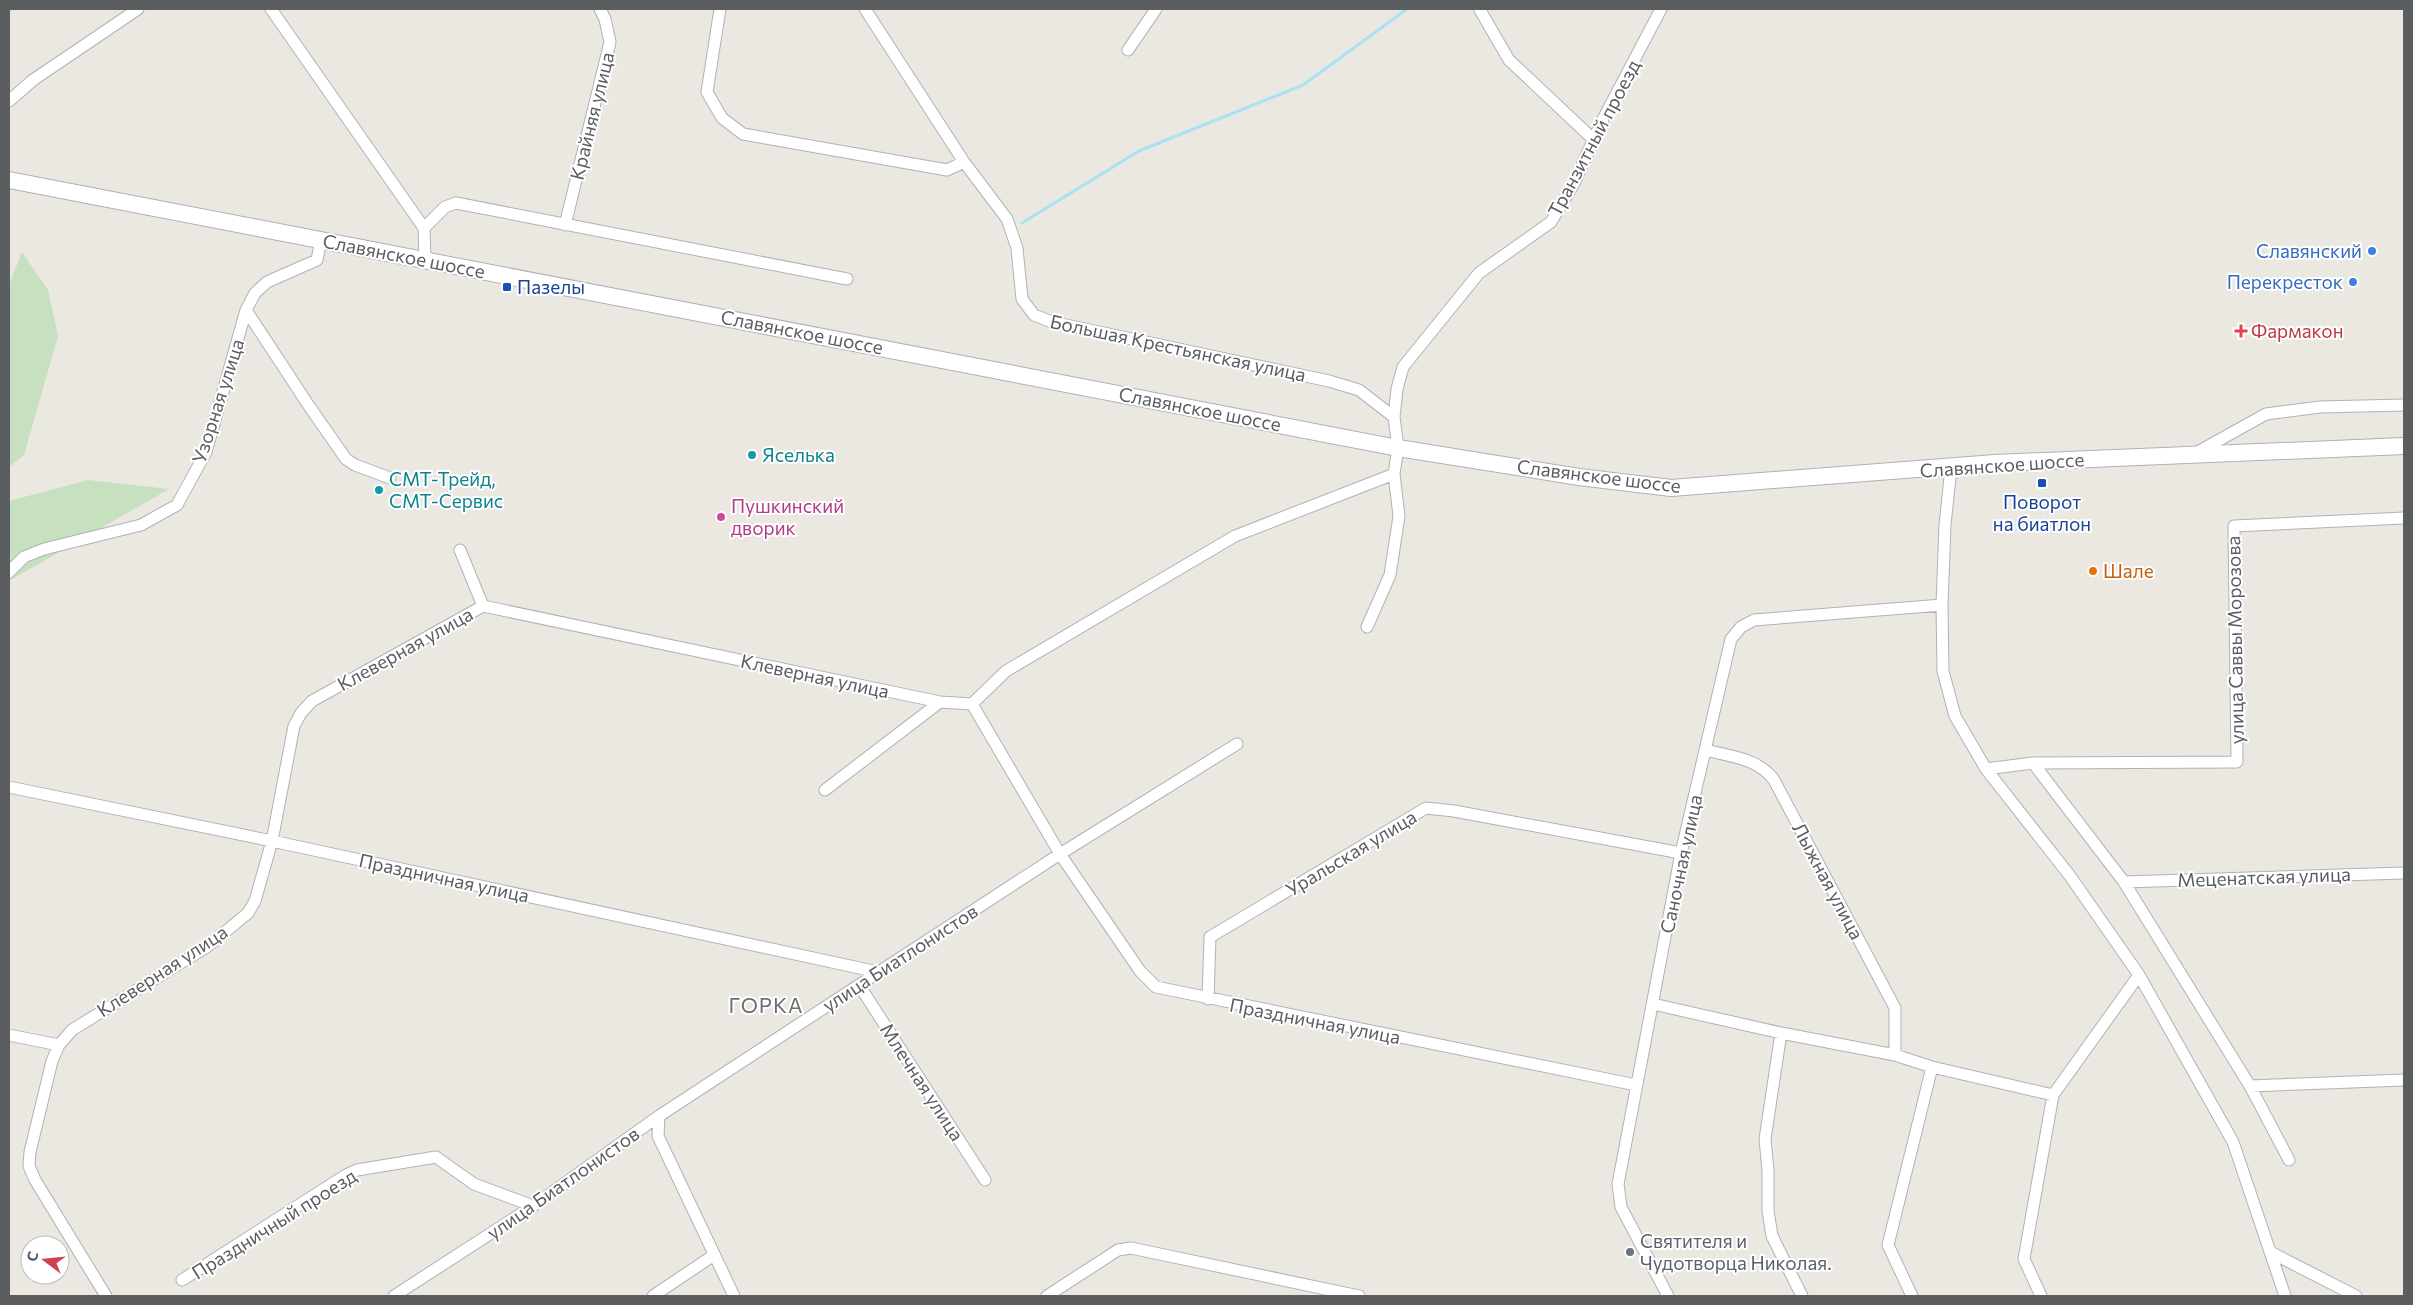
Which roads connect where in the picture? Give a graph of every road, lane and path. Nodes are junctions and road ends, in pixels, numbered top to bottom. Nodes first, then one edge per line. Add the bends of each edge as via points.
1 (138, 9) edge
2 (271, 9) edge
3 (600, 9) edge
4 (720, 9) edge
5 (865, 9) edge
6 (1156, 9) edge
7 (1661, 9) edge
8 (1480, 10) edge
9 (1128, 50) dead end
10 (9, 101) edge
11 (1594, 140) junction
12 (964, 162) junction
13 (9, 180) edge
14 (565, 225) junction
15 (424, 228) junction
16 (321, 240) junction
17 (425, 259) junction
18 (847, 278) dead end
19 (246, 310) junction
20 (2404, 405) edge
21 (1394, 417) junction
22 (2404, 446) edge
23 (1398, 448) junction
24 (2194, 454) junction
25 (1951, 468) junction
26 (1394, 474) junction
27 (390, 478) dead end
28 (2404, 518) edge
29 (460, 550) dead end
30 (9, 572) edge
31 (1942, 605) junction
32 (483, 606) junction
33 (1367, 627) dead end
34 (940, 702) junction
35 (972, 704) junction
36 (1237, 744) dead end
37 (1706, 750) junction
38 (2033, 764) junction
39 (1986, 770) junction
40 (9, 787) edge
41 (825, 790) dead end
42 (272, 840) junction
43 (1682, 853) junction
44 (1060, 854) junction
45 (2404, 873) edge
46 (2124, 882) junction
47 (878, 972) junction
48 (2138, 975) junction
49 (859, 985) junction
50 (1208, 999) junction
51 (1653, 1004) junction
52 (1781, 1033) junction
53 (9, 1035) edge
54 (59, 1045) junction
55 (1895, 1055) junction
56 (1932, 1067) junction
57 (2404, 1080) edge
58 (1636, 1085) junction
59 (2250, 1086) junction
60 (2053, 1096) junction
61 (659, 1116) junction
62 (2290, 1160) dead end
63 (985, 1180) dead end
64 (533, 1206) junction
65 (2272, 1253) junction
66 (714, 1255) junction
67 (182, 1280) dead end
68 (106, 1296) edge
69 (394, 1296) edge
70 (653, 1296) edge
71 (734, 1296) edge
72 (1047, 1296) edge
73 (1359, 1296) edge
74 (1668, 1296) edge
75 (1802, 1296) edge
76 (1912, 1296) edge
77 (2041, 1296) edge
78 (2285, 1296) edge
79 (2356, 1296) edge

1 - 10 street via 33,80
2 - 15 street
3 - 14 street, Крайняя улица via 606,19 610,42
4 - 12 street via 706,92 722,118 743,134 947,170
5 - 12 street, Большая Крестьянская улица
6 - 9 street
7 - 11 street, Транзитный проезд
8 - 11 street via 1510,60
11 - 21 street, Транзитный проезд via 1551,222 1479,274 1403,367
12 - 21 street, Большая Крестьянская улица via 1007,219 1017,248 1022,299 1034,315 1052,322 1336,383 1359,390
13 - 16 main road, Славянское шоссе
14 - 15 street via 456,203 444,207
14 - 18 street
15 - 17 street
16 - 17 main road, Славянское шоссе
16 - 19 street, Узорная улица via 317,260 267,282 255,293
17 - 23 main road, Славянское шоссе
19 - 27 street via 346,459
19 - 30 street, Узорная улица via 206,452 177,505 141,525 24,556
20 - 24 street via 2320,407 2276,412 2256,419
21 - 23 street, Транзитный проезд
22 - 24 main road, Славянское шоссе
23 - 25 main road, Славянское шоссе via 1670,488
23 - 26 street, Транзитный проезд
24 - 25 main road, Славянское шоссе
25 - 31 street
26 - 33 street, Транзитный проезд via 1399,516 1390,575
26 - 35 street via 1235,536 1006,671
28 - 38 street, улица Саввы Морозова via 2234,526 2237,762
29 - 32 street, Клеверная улица
31 - 37 street, Саночная улица via 1754,620 1741,626 1731,639
31 - 39 street via 1943,671 1955,716
32 - 34 street, Клеверная улица
32 - 42 street, Клеверная улица via 312,700 294,726
34 - 35 street, Клеверная улица
34 - 41 street
35 - 44 street, Праздничная улица
36 - 44 street, улица Биатлонистов
37 - 43 street, Саночная улица
37 - 55 street, Лыжная улица via 1758,764 1774,780 1895,1008
38 - 39 street, улица Саввы Морозова
38 - 46 street
39 - 48 street via 2070,876
40 - 42 street, Праздничная улица
42 - 47 street, Праздничная улица
42 - 54 street, Клеверная улица via 255,901 248,913 208,946 72,1030
43 - 50 street, Уральская улица via 1426,808 1210,936
43 - 51 street, Саночная улица
44 - 47 street, улица Биатлонистов
44 - 50 street, Праздничная улица via 1140,971 1156,987
45 - 46 street, Меценатская улица
46 - 59 street
47 - 49 street, улица Биатлонистов
48 - 60 street
48 - 65 street via 2233,1142
49 - 61 street, улица Биатлонистов
49 - 63 street, Млечная улица
50 - 58 street, Праздничная улица
51 - 52 street
51 - 58 street, Саночная улица
52 - 55 street
52 - 75 street via 1765,1139 1768,1211 1772,1236
53 - 54 street
54 - 68 street, Клеверная улица via 52,1061 29,1166
55 - 56 street
56 - 60 street
56 - 76 street via 1888,1245
57 - 59 street
58 - 74 street, Саночная улица via 1618,1196 1620,1207
59 - 62 street
60 - 77 street via 2024,1259
61 - 64 street, улица Биатлонистов
61 - 66 street via 658,1136
64 - 67 street, Праздничный проезд via 474,1184 436,1157 357,1170
64 - 69 street, улица Биатлонистов
65 - 78 street
65 - 79 street
66 - 70 street
66 - 71 street
72 - 73 street via 1118,1250 1131,1248

